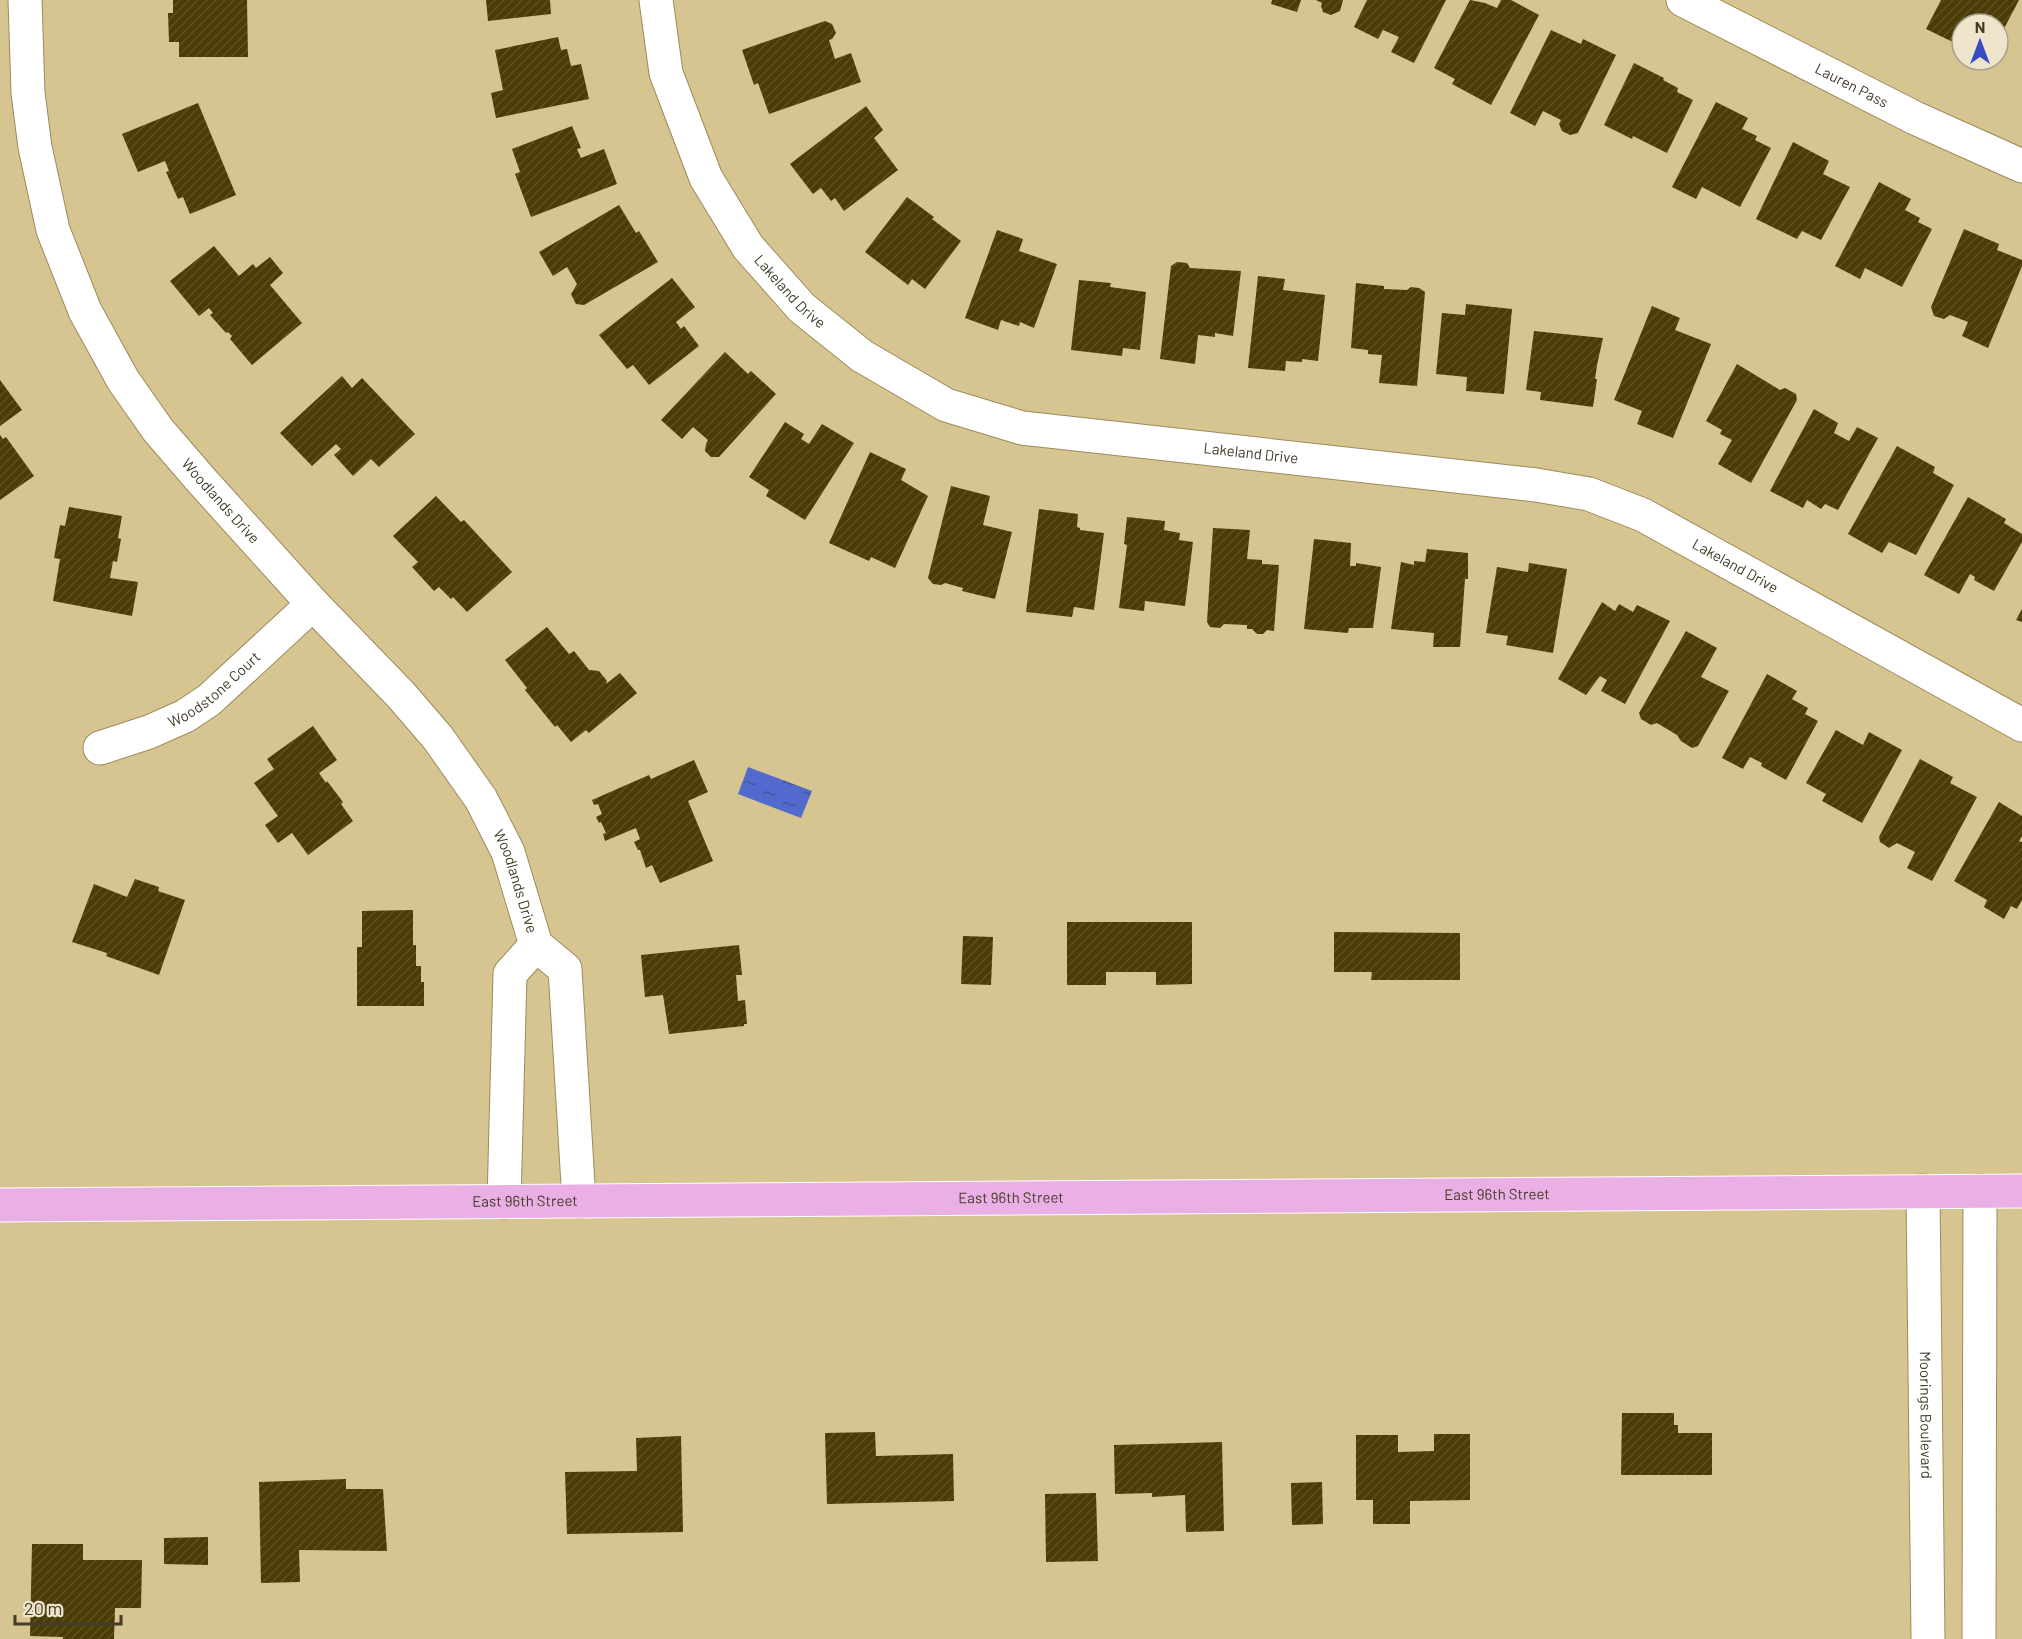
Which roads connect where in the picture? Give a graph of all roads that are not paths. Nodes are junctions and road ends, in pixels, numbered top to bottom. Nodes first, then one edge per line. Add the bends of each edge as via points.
1 (26, 0) edge
2 (656, 0) edge
3 (1683, 0) edge
4 (2022, 166) edge
5 (313, 604) junction
6 (2022, 725) edge
7 (100, 747) dead end
8 (536, 945) junction
9 (1923, 1191) junction
10 (1980, 1191) junction
11 (2022, 1191) edge
12 (579, 1201) junction
13 (504, 1202) junction
14 (0, 1205) edge
15 (1928, 1639) edge
16 (1979, 1639) edge

1 - 5 street, Woodlands Drive via 28,93 35,147 53,230 86,311 123,380 158,430
2 - 6 street, Lakeland Drive via 670,84 706,178 748,247 810,315 862,356 946,405 1022,428 1589,494 1643,515
3 - 4 street, Lauren Pass via 1915,118
5 - 7 street, Woodstone Court via 209,700 149,732
5 - 8 street, Woodlands Drive via 438,738 480,799 508,852
8 - 12 street, Woodlands Drive via 564,969
8 - 13 street, Woodlands Drive via 510,974
9 - 10 main road, East 96th Street
9 - 12 main road, East 96th Street
9 - 15 street, Moorings Boulevard
10 - 11 main road, East 96th Street
10 - 16 street
12 - 13 main road, East 96th Street
13 - 14 main road, East 96th Street

